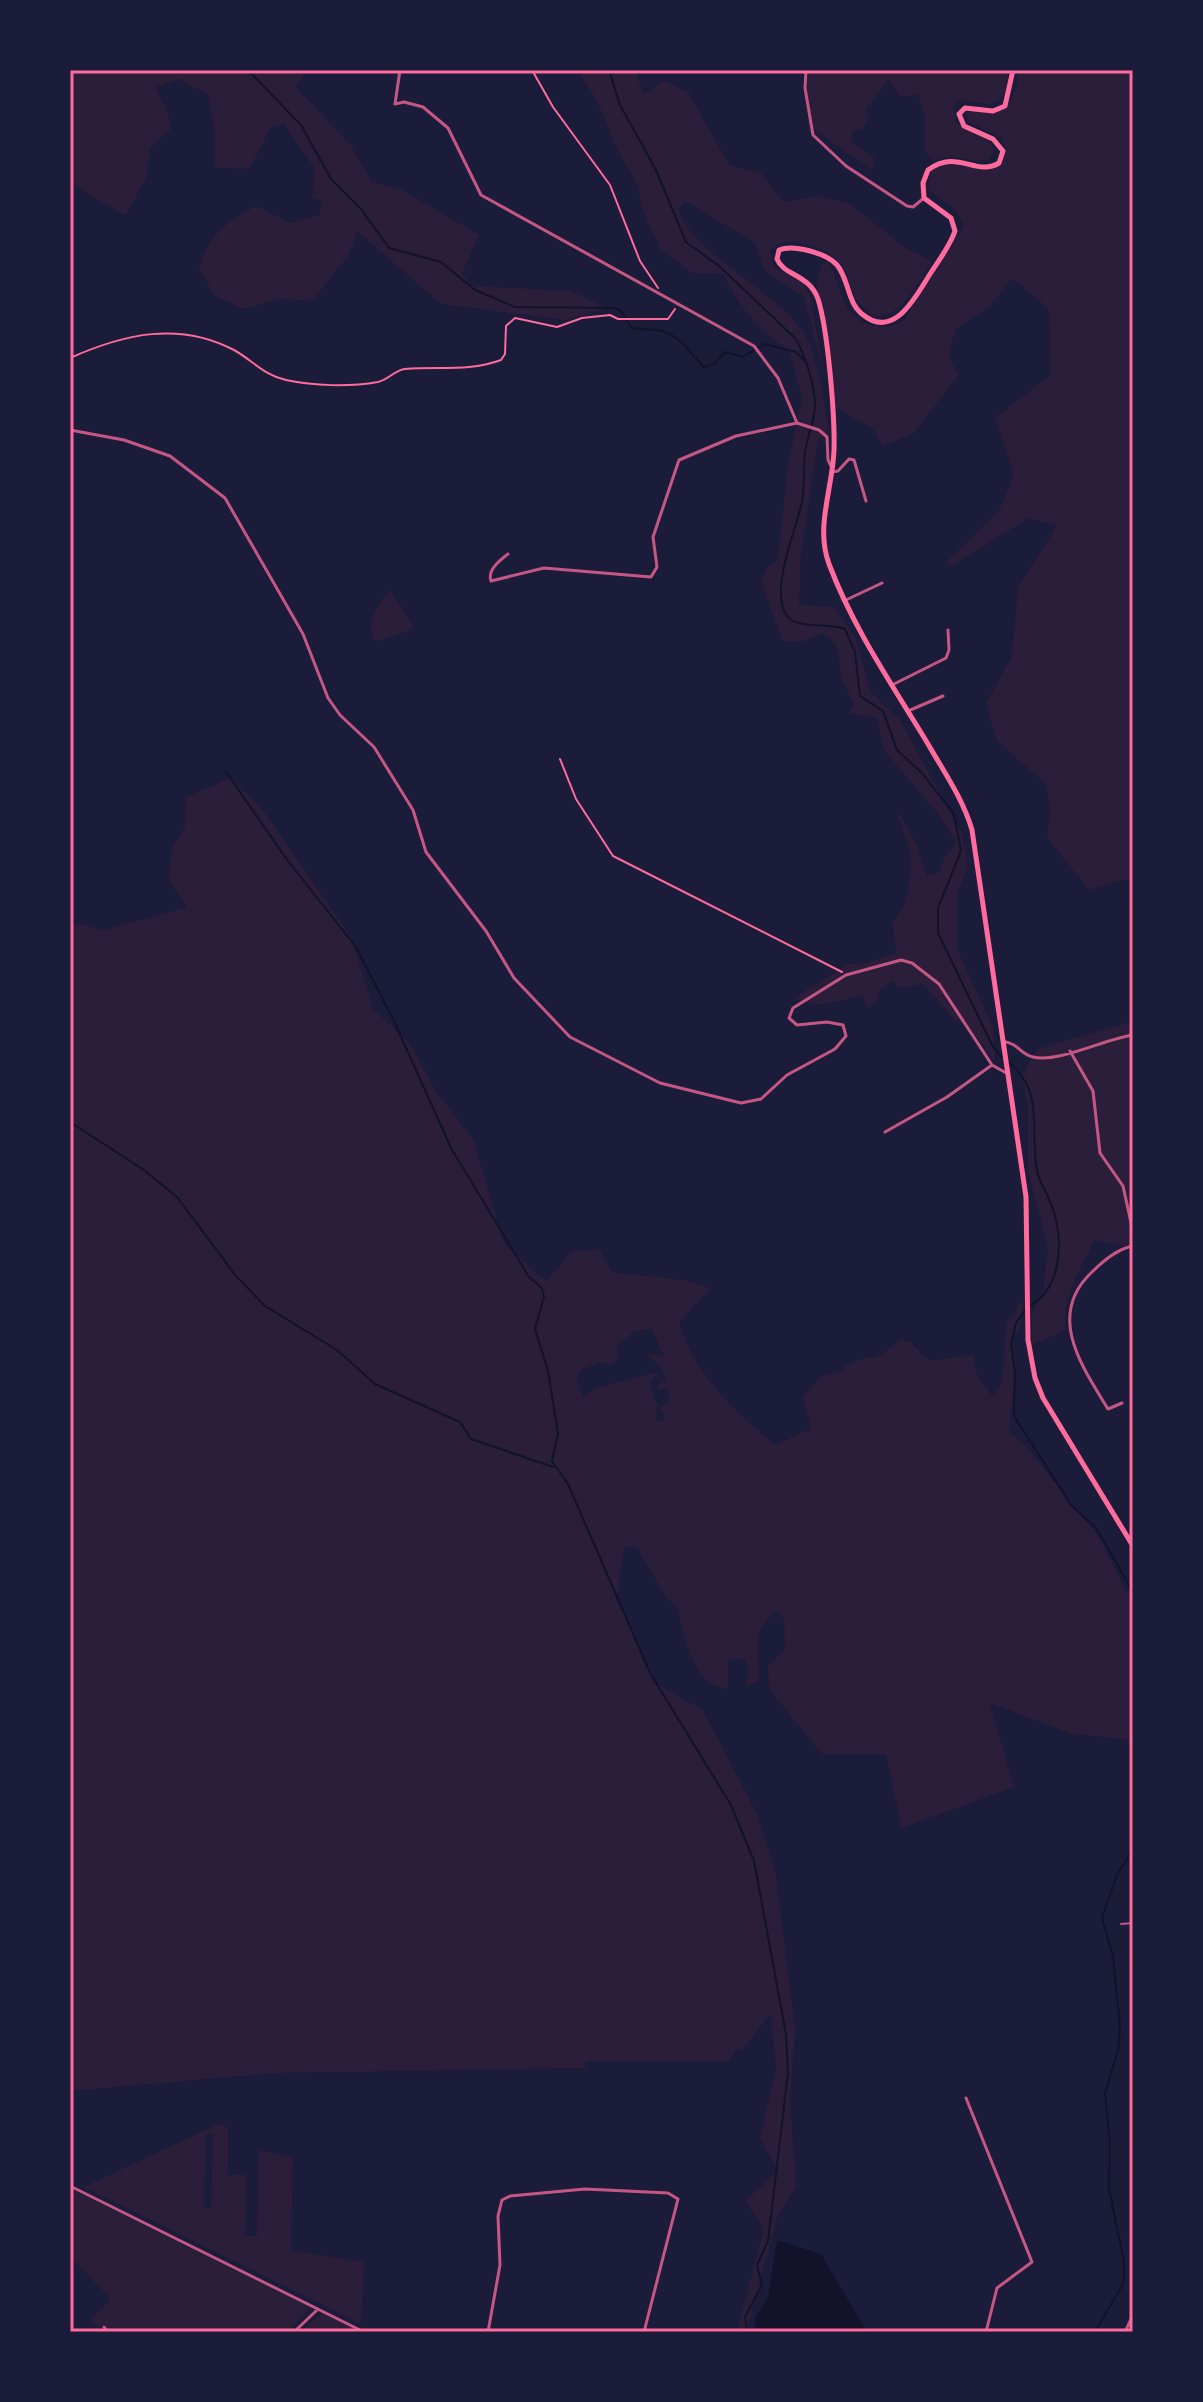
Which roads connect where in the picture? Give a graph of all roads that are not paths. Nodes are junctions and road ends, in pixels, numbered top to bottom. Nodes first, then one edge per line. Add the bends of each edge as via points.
1 (400, 70) edge
2 (806, 70) edge
3 (1013, 70) edge
4 (924, 198) junction
5 (797, 423) junction
6 (70, 430) edge
7 (832, 470) junction
8 (866, 501) dead end
9 (508, 554) dead end
10 (882, 583) dead end
11 (846, 600) junction
12 (948, 630) dead end
13 (892, 685) junction
14 (943, 696) dead end
15 (908, 711) junction
16 (1133, 1035) edge
17 (1003, 1042) junction
18 (1070, 1051) junction
19 (992, 1065) junction
20 (1008, 1071) junction
21 (885, 1132) dead end
22 (1133, 1232) edge
23 (1133, 1246) edge
24 (1122, 1403) dead end
25 (1133, 1546) edge
26 (1133, 1923) edge
27 (1121, 1924) dead end
28 (966, 2098) dead end
29 (70, 2186) edge
30 (318, 2309) junction
31 (1133, 2315) edge
32 (104, 2327) dead end
33 (108, 2332) edge
34 (294, 2332) edge
35 (364, 2332) edge
36 (488, 2332) edge
37 (644, 2332) edge
38 (986, 2332) edge
39 (1125, 2332) edge

1 - 5 street via 395,104 423,107 448,128 481,195 754,346 778,378
2 - 4 street via 810,131 829,152 907,206
3 - 4 main road via 1005,106 993,111 965,108 959,114 964,126 998,142 1003,151 999,163 987,168 952,159 932,166 923,183
4 - 7 main road via 951,218 955,231 909,307 894,320 874,321 862,315 839,267 829,259 787,247 777,254 782,267 807,281 818,300 834,443
5 - 7 street via 827,437
5 - 9 street via 736,436 679,460 653,537 657,567 651,577 544,568 493,582 490,574
6 - 19 street via 151,447 225,498 303,634 328,698 374,747 400,787 426,852 514,978 570,1037 660,1083 755,1102 787,1075 843,1042 843,1025 797,1025 789,1018 793,1008 846,975 901,960 939,984
7 - 8 street via 854,460
7 - 11 main road via 824,539 828,562
10 - 11 street
11 - 13 main road
12 - 13 street via 946,658
13 - 15 main road
14 - 15 street
15 - 17 main road via 968,815
16 - 18 street
17 - 18 street via 1034,1058
17 - 20 main road
18 - 22 street via 1093,1091 1100,1153 1123,1186
19 - 20 street
19 - 21 street
20 - 25 main road via 1026,1197 1030,1357 1043,1398
23 - 24 street via 1099,1265 1075,1290 1069,1305 1068,1330 1094,1386 1108,1409
26 - 27 lane
28 - 38 street via 1032,2262 997,2288
29 - 30 street
30 - 34 street
30 - 35 street
31 - 39 street
32 - 33 street
36 - 37 street via 500,2265 502,2200 585,2189 668,2193 678,2199

